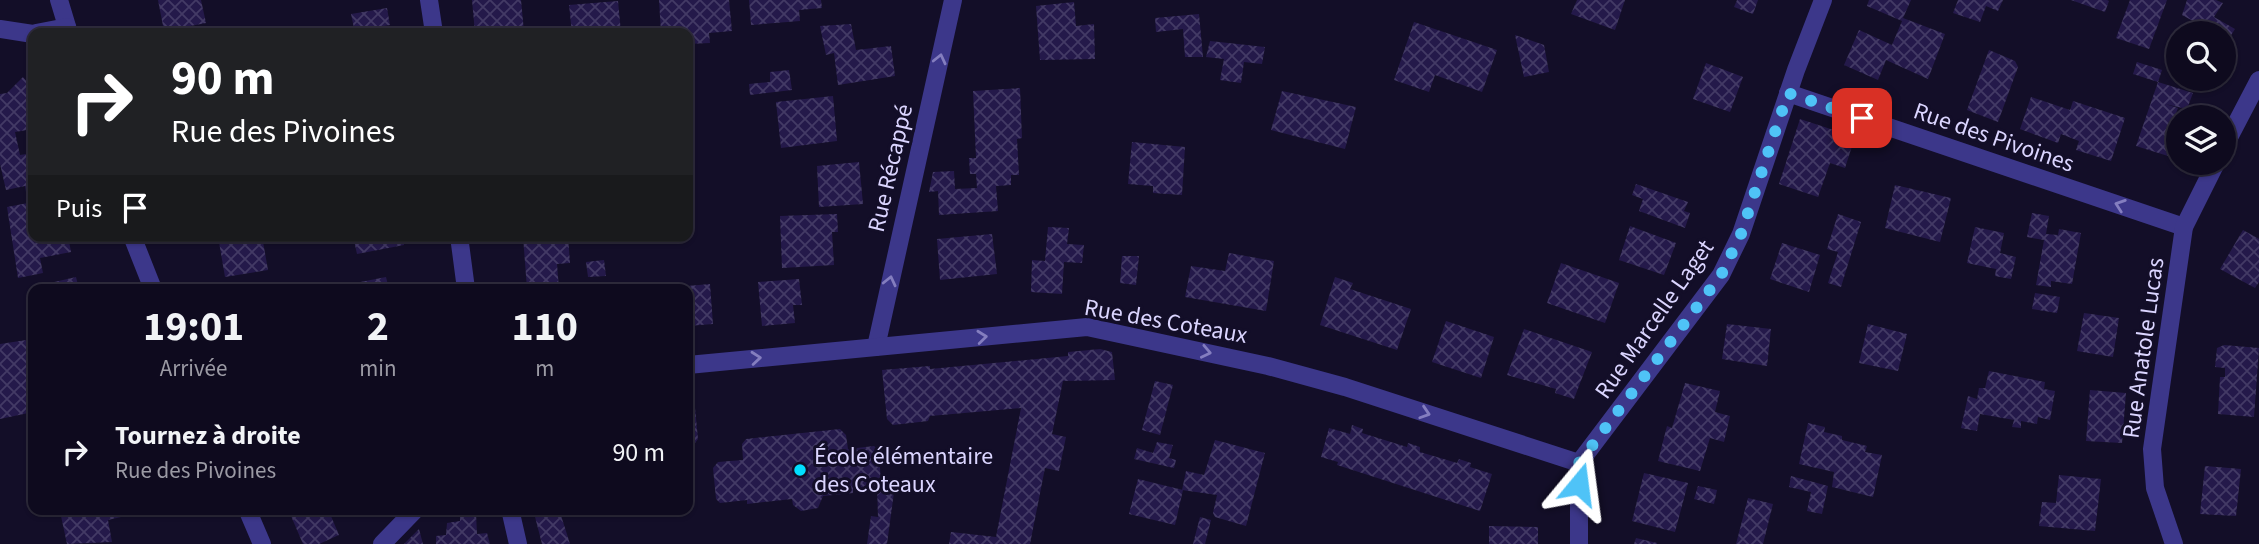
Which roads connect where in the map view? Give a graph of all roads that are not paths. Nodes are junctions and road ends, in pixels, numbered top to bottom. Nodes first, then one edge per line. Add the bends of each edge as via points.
1 (59, 0) edge
2 (429, 0) edge
3 (953, 0) edge
4 (1823, 0) edge
5 (67, 28) edge
6 (433, 28) edge
7 (0, 29) edge
8 (28, 33) edge
9 (2259, 80) edge
10 (1788, 93) junction
11 (2236, 124) edge
12 (2210, 175) edge
13 (2184, 227) junction
14 (134, 242) edge
15 (460, 242) edge
16 (151, 284) edge
17 (465, 284) edge
18 (876, 347) junction
19 (693, 365) edge
20 (1579, 463) junction
21 (250, 515) edge
22 (410, 515) edge
23 (511, 515) edge
24 (262, 544) edge
25 (382, 544) edge
26 (518, 544) edge
27 (1579, 544) edge
28 (2174, 544) edge

1 - 5 street
2 - 6 street
18 -> 3 street, Rue Récappé
4 - 10 street, Rue Marcelle Laget
7 - 8 street
9 - 11 street
13 -> 10 street, Rue des Pivoines
10 - 20 street, Rue Marcelle Laget via 1741,234 1721,275
12 - 13 street, Rue Anatole Lucas
13 - 28 street, Rue Anatole Lucas via 2152,449 2154,488
14 - 16 street
15 - 17 street
19 -> 18 street, Rue des Coteaux
18 -> 20 street, Rue des Coteaux via 1087,327 1332,383
20 - 27 street
21 - 24 street
22 - 25 street
23 - 26 street

